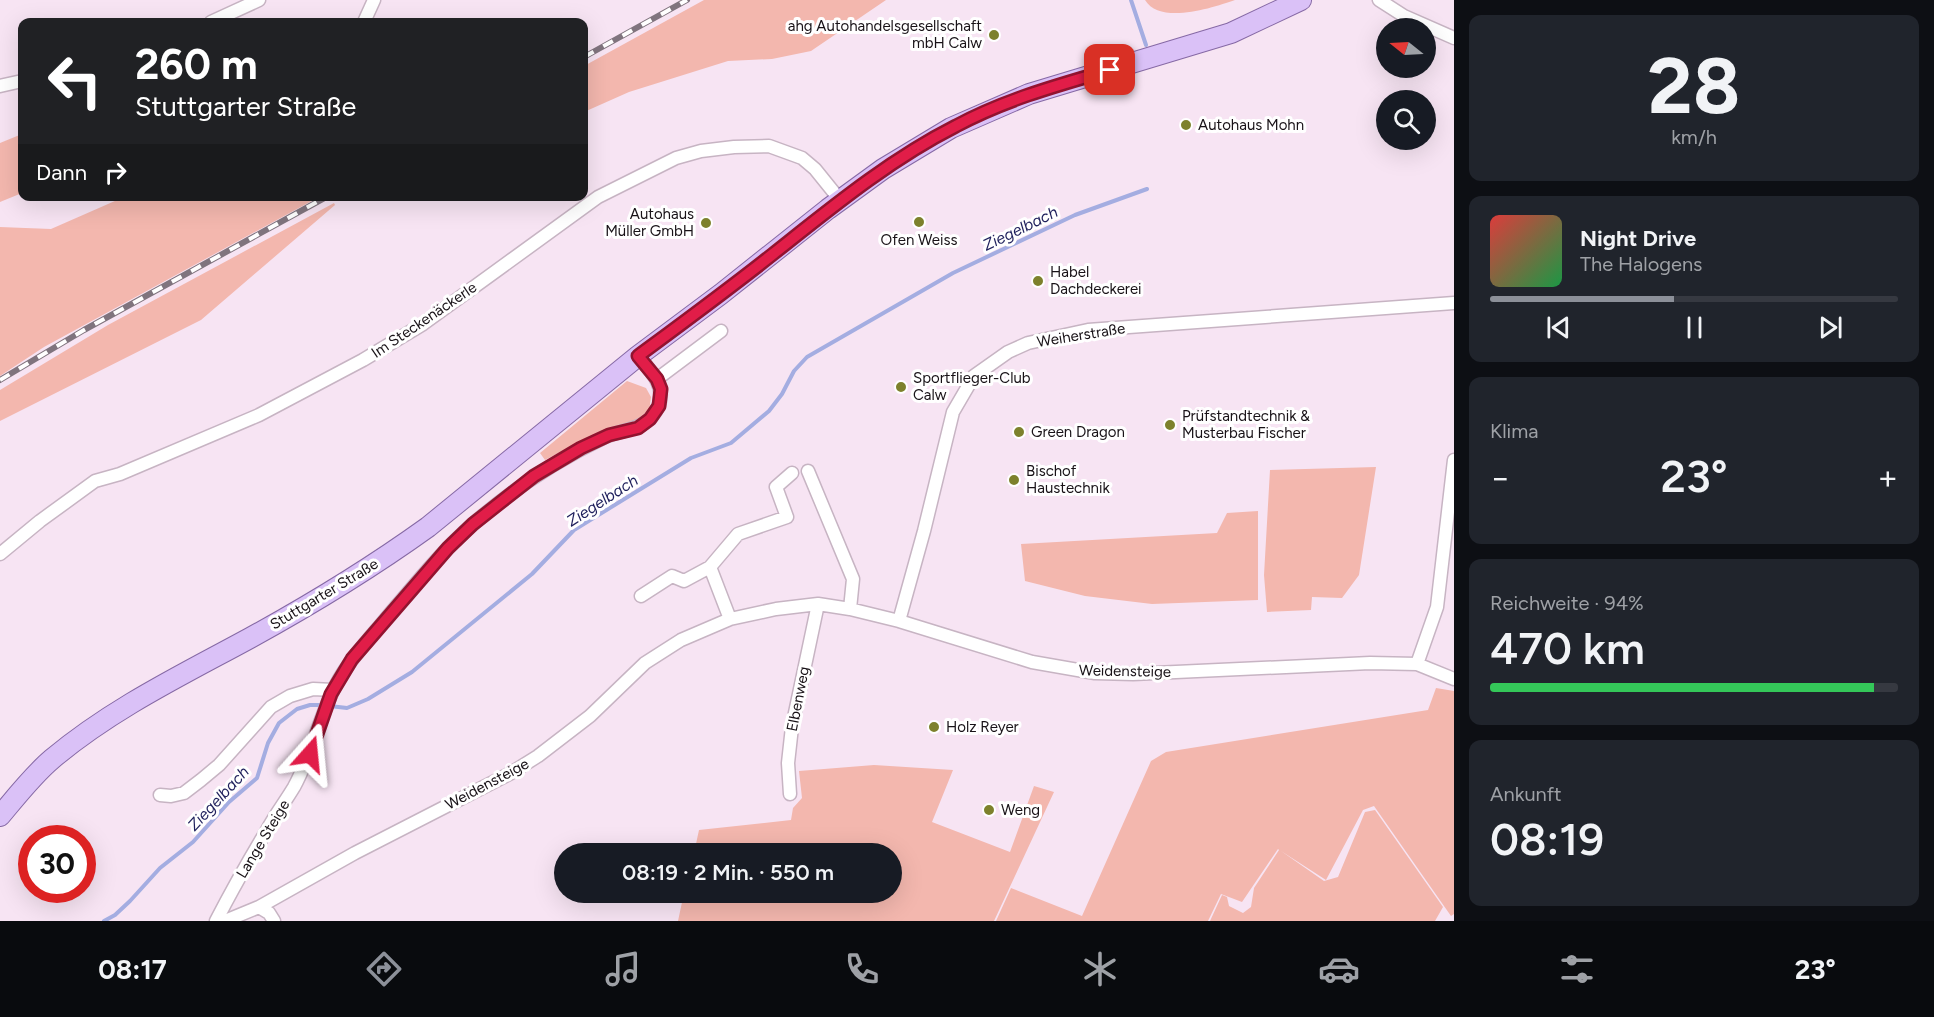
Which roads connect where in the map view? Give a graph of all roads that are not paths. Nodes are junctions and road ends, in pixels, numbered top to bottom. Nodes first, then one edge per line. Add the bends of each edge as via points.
1 (259, 0) edge
2 (374, 0) edge
3 (1301, 0) edge
4 (1379, 0) edge
5 (220, 18) edge
6 (366, 18) edge
7 (1454, 38) edge
8 (18, 82) edge
9 (0, 86) edge
10 (840, 200) junction
11 (1454, 303) edge
12 (721, 331) dead end
13 (638, 356) junction
14 (657, 379) junction
15 (1454, 460) edge
16 (808, 471) dead end
17 (792, 473) dead end
18 (0, 554) edge
19 (710, 567) junction
20 (641, 596) dead end
21 (818, 604) junction
22 (850, 609) junction
23 (730, 619) junction
24 (899, 621) junction
25 (1417, 664) junction
26 (1454, 679) edge
27 (332, 692) junction
28 (790, 794) dead end
29 (160, 795) dead end
30 (0, 816) edge
31 (259, 907) junction
32 (216, 921) edge
33 (225, 921) edge
34 (274, 921) edge

1 - 5 street
2 - 6 street
3 - 10 main road, Stuttgarter Straße via 1231,33 1029,94 957,125
4 - 7 street
8 - 9 street
10 - 13 main road, Stuttgarter Straße
10 - 18 street, Im Steckenäckerle via 802,158 769,146 701,151 676,158 598,197 423,324 363,360 259,415 95,481
11 - 24 street, Weiherstraße via 1089,330 1028,343 1008,352 975,376 953,412
12 - 14 street
13 - 14 street
13 - 30 main road, Stuttgarter Straße via 394,552 322,598 142,695 90,730 51,760
14 - 27 street, Lange Steige via 661,389 659,406 650,419 638,428 581,448 543,471 473,524 352,659
15 - 25 street via 1437,607
16 - 22 street via 853,579
17 - 19 street via 776,487 787,517 738,534
19 - 20 street via 684,581 672,576
19 - 23 street
21 - 22 street, Weidensteige
21 - 23 street, Weidensteige
21 - 28 street, Elbenweg via 792,727
22 - 24 street, Weidensteige
23 - 31 street, Weidensteige via 681,640 645,663 590,716 538,756
24 - 25 street, Weidensteige via 1024,660 1095,673
25 - 26 street, Weidensteige
27 - 29 street via 313,689 271,707 219,765 184,794
27 - 32 street, Lange Steige via 302,772
31 - 33 street, Weidensteige
31 - 34 street

